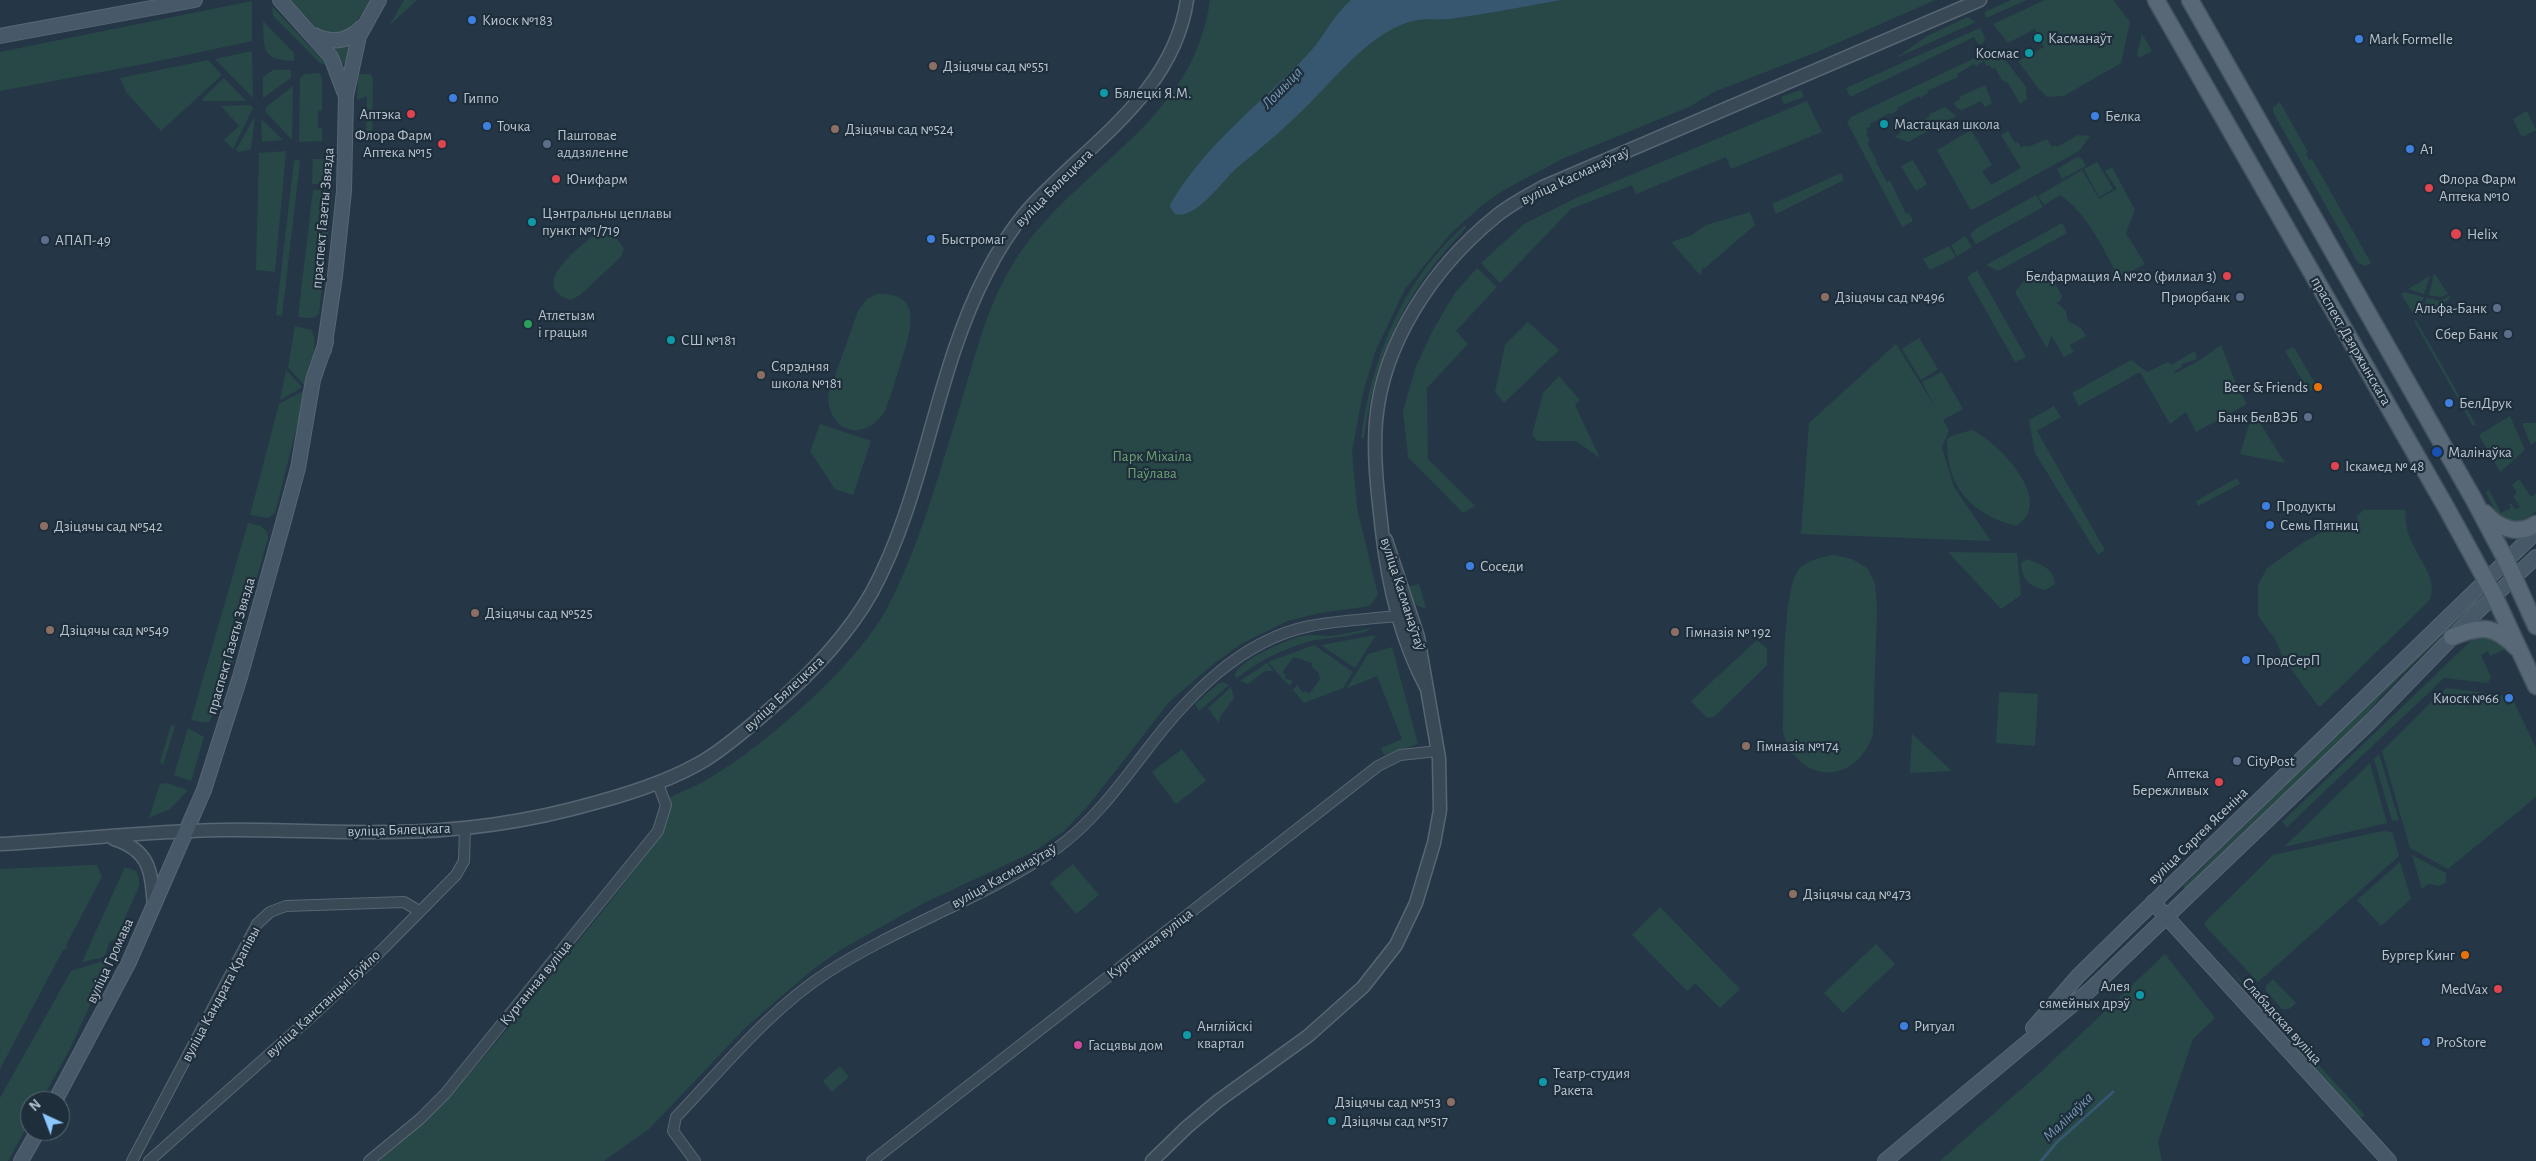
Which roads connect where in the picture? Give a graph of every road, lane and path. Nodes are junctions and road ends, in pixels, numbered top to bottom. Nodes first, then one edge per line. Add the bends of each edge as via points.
1 (195, 0) edge
2 (280, 0) edge
3 (379, 0) edge
4 (1187, 0) edge
5 (1980, 0) edge
6 (2156, 0) edge
7 (2190, 0) edge
8 (362, 27) junction
9 (308, 30) junction
10 (0, 36) edge
11 (346, 96) junction
12 (2472, 498) junction
13 (2536, 524) edge
14 (2536, 532) edge
15 (2536, 556) edge
16 (2506, 560) junction
17 (2514, 578) junction
18 (2485, 580) junction
19 (2494, 595) junction
20 (1405, 615) junction
21 (2536, 626) edge
22 (2452, 637) junction
23 (2522, 653) junction
24 (2536, 686) edge
25 (1438, 751) junction
26 (658, 784) junction
27 (465, 828) junction
28 (187, 831) junction
29 (109, 837) junction
30 (0, 844) edge
31 (2153, 902) junction
32 (154, 906) junction
33 (419, 911) junction
34 (2166, 918) junction
35 (2007, 1059) junction
36 (61, 1091) edge
37 (32, 1141) edge
38 (21, 1161) edge
39 (132, 1161) edge
40 (149, 1161) edge
41 (369, 1161) edge
42 (695, 1161) edge
43 (872, 1161) edge
44 (1152, 1161) edge
45 (1885, 1161) edge
46 (2389, 1161) edge

1 - 10 main road
2 - 9 main road, праспект Газеты Звязда
3 - 8 main road, праспект Газеты Звязда
4 - 26 street, вуліца Бялецкага via 1175,46 1152,85 1110,132 1028,211 987,272 965,320 903,522 880,576 857,617 814,669 745,731 705,760
5 - 20 street, вуліца Касманаўтаў via 1543,187 1496,215 1468,240 1440,270 1417,304 1398,340 1378,410 1374,444 1384,558
6 - 18 main road, праспект Дзяржынскага
7 - 12 main road, праспект Дзяржынскага
8 - 9 main road via 339,41 322,39
8 - 11 main road, праспект Газеты Звязда
9 - 11 main road, праспект Газеты Звязда via 332,59
11 - 28 main road, праспект Газеты Звязда via 344,191 317,406 222,736
12 - 13 main road via 2500,526 2521,530
12 - 16 main road, праспект Дзяржынскага
14 - 16 main road, вуліца Сяргея Ясеніна
15 - 17 main road, вуліца Сяргея Ясеніна
16 - 17 main road, праспект Дзяржынскага
16 - 18 main road, вуліца Сяргея Ясеніна
17 - 19 main road, вуліца Сяргея Ясеніна
17 - 21 main road, праспект Дзяржынскага
18 - 19 main road, праспект Дзяржынскага
18 - 31 main road, вуліца Сяргея Ясеніна
19 - 22 main road, вуліца Сяргея Ясеніна
19 - 23 main road, праспект Дзяржынскага
20 - 25 street, вуліца Касманаўтаў via 1414,664 1426,687
20 - 42 street, вуліца Касманаўтаў via 1301,629 1259,645 1232,662 1178,710 1102,808 1057,848 972,896 865,949 826,973 780,1009 676,1117 673,1131
22 - 23 main road via 2471,629 2491,629
22 - 34 main road, вуліца Сяргея Ясеніна via 2371,721
23 - 24 main road, праспект Дзяржынскага
25 - 43 street, Курганная вуліца via 1400,755 1378,766
25 - 44 street, вуліца Касманаўтаў via 1440,810 1434,843 1416,903 1396,945 1363,988 1308,1036 1218,1101
26 - 27 street, вуліца Бялецкага via 567,811
26 - 41 street, Курганная вуліца via 666,805 658,831 445,1094
27 - 28 street, вуліца Бялецкага via 390,832
27 - 33 street, вуліца Канстанцыі Буйло via 464,861 456,876
28 - 29 street, вуліца Бялецкага
28 - 32 main road, вуліца Громава
29 - 30 street, вуліца Бялецкага
29 - 32 street via 128,844 146,861
31 - 34 main road, Слабадская вуліца
31 - 35 main road, вуліца Сяргея Ясеніна via 2078,976
32 - 36 main road, вуліца Громава via 110,1002
33 - 39 street, вуліца Кандрата Крапівы via 404,902 286,906 270,912 257,924
33 - 40 street, вуліца Канстанцыі Буйло via 310,1018
34 - 35 main road, вуліца Сяргея Ясеніна via 2090,990
34 - 46 main road, Слабадская вуліца
35 - 45 main road, вуліца Сяргея Ясеніна
37 - 38 main road

